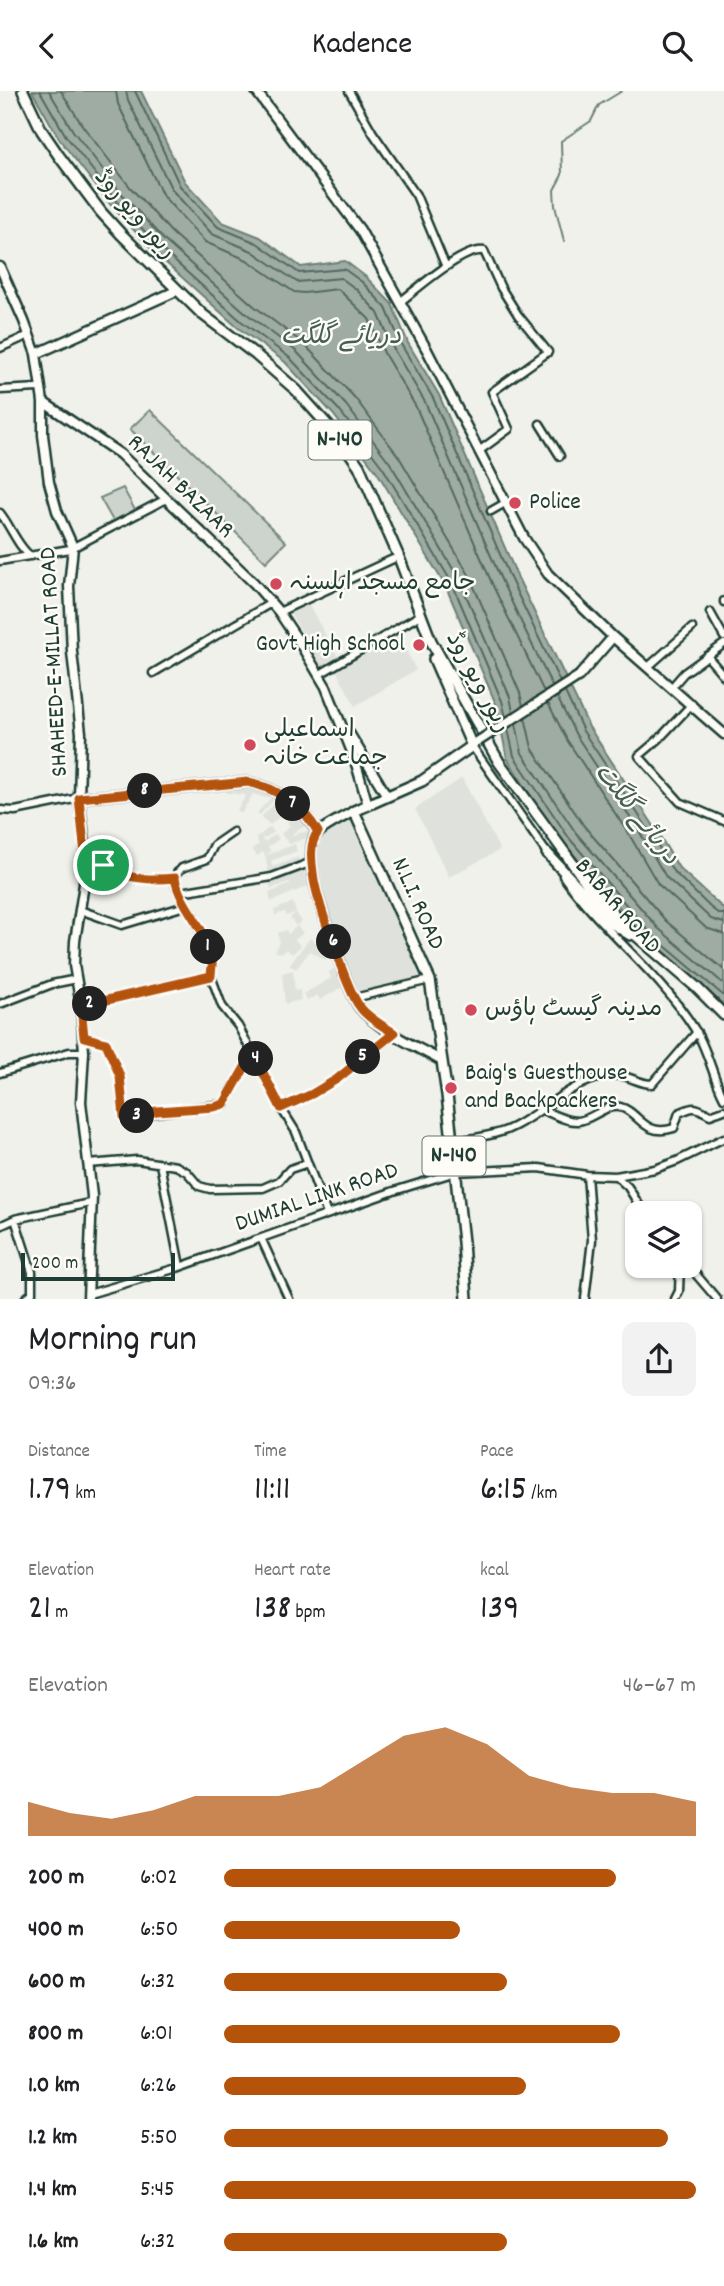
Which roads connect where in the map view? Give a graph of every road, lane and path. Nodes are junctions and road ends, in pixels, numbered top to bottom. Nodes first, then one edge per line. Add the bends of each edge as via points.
1 (23, 91) edge
2 (256, 91) edge
3 (349, 91) edge
4 (0, 267) edge
5 (446, 267) junction
6 (176, 291) junction
7 (400, 302) junction
8 (29, 335) junction
9 (0, 348) edge
10 (36, 354) junction
11 (40, 388) junction
12 (0, 390) edge
13 (43, 402) junction
14 (540, 424) dead end
15 (479, 451) junction
16 (561, 457) dead end
17 (166, 499) junction
18 (505, 503) junction
19 (491, 511) dead end
20 (0, 513) edge
21 (73, 547) junction
22 (32, 557) junction
23 (393, 559) dead end
24 (0, 561) edge
25 (271, 603) junction
26 (279, 612) junction
27 (710, 612) dead end
28 (422, 614) junction
29 (692, 628) dead end
30 (613, 637) junction
31 (724, 637) edge
32 (431, 641) junction
33 (724, 644) edge
34 (707, 656) junction
35 (648, 667) junction
36 (153, 673) dead end
37 (320, 674) junction
38 (724, 676) edge
39 (671, 688) junction
40 (692, 703) junction
41 (724, 734) edge
42 (475, 744) junction
43 (358, 755) junction
44 (387, 796) junction
45 (79, 798) junction
46 (368, 805) junction
47 (0, 810) edge
48 (354, 811) junction
49 (724, 821) edge
50 (233, 832) dead end
51 (318, 832) junction
52 (547, 853) junction
53 (85, 854) junction
54 (312, 862) junction
55 (175, 878) junction
56 (180, 892) junction
57 (184, 906) junction
58 (80, 910) junction
59 (638, 938) junction
60 (211, 976) junction
61 (76, 979) junction
62 (430, 981) junction
63 (354, 998) junction
64 (0, 1004) edge
65 (81, 1006) junction
66 (724, 1015) edge
67 (697, 1032) junction
68 (394, 1033) junction
69 (84, 1037) junction
70 (84, 1052) junction
71 (253, 1053) junction
72 (442, 1061) junction
73 (0, 1073) edge
74 (724, 1098) edge
75 (281, 1108) junction
76 (540, 1109) junction
77 (724, 1110) edge
78 (724, 1138) edge
79 (452, 1142) junction
80 (308, 1163) junction
81 (88, 1164) junction
82 (160, 1164) junction
83 (456, 1172) junction
84 (587, 1175) junction
85 (616, 1176) junction
86 (637, 1201) edge
87 (90, 1203) junction
88 (327, 1214) junction
89 (15, 1219) junction
90 (0, 1226) edge
91 (261, 1238) junction
92 (180, 1266) junction
93 (680, 1278) edge
94 (699, 1278) edge
95 (88, 1296) edge
96 (585, 1298) edge
97 (25, 1299) edge
98 (289, 1299) edge
99 (467, 1299) edge
100 (675, 1299) edge
101 (717, 1299) edge

1 - 6 highway, ریور ویو روڈ / N-140 via 42,131 101,212
2 - 7 main road via 360,230
3 - 5 street via 416,195
4 - 8 main road, SHAHEED-E-MILLAT ROAD
5 - 7 street
5 - 15 street via 473,251 484,251 518,315 548,352 492,392 509,429
6 - 10 main road
6 - 28 highway, ریور ویو روڈ / N-140 via 296,390 340,439 359,465
7 - 15 main road
8 - 9 street
8 - 10 main road, SHAHEED-E-MILLAT ROAD
10 - 11 main road, SHAHEED-E-MILLAT ROAD
11 - 12 street
11 - 13 main road, SHAHEED-E-MILLAT ROAD
13 - 17 main road, RAJAH BAZAAR via 109,446
13 - 21 main road, SHAHEED-E-MILLAT ROAD via 49,482
14 - 16 street
15 - 18 main road
17 - 21 street
17 - 25 main road, RAJAH BAZAAR
18 - 19 street
18 - 30 main road via 551,579
20 - 22 street
21 - 22 street
21 - 45 main road, SHAHEED-E-MILLAT ROAD via 69,586 81,733
22 - 24 street
23 - 26 street
25 - 26 main road, RAJAH BAZAAR
25 - 36 street
26 - 37 main road, RAJAH BAZAAR
27 - 31 street
28 - 32 highway, ریور ویو روڈ / N-140
28 - 37 street
29 - 35 street
30 - 35 main road
30 - 42 main road, bridge via 579,677
32 - 42 highway, N-140
32 - 59 highway, ریور ویو روڈ via 499,762 591,889
33 - 34 street
34 - 38 street
34 - 39 street
35 - 39 main road
37 - 43 main road, RAJAH BAZAAR
39 - 40 main road
40 - 41 main road
40 - 49 street via 639,756 680,802
42 - 44 highway via 431,775
42 - 52 street, BABAR ROAD
43 - 44 main road
43 - 46 main road
44 - 46 highway
45 - 47 street
45 - 51 main road via 248,782 298,807
45 - 53 main road, SHAHEED-E-MILLAT ROAD
46 - 48 highway
48 - 51 main road
48 - 62 highway, N.L.I. ROAD / N-140
50 - 55 street via 214,845 207,859 182,868
51 - 54 main road
52 - 59 highway via 610,922
52 - 67 street, BABAR ROAD via 586,906 648,971
53 - 55 street via 134,879
53 - 58 main road, SHAHEED-E-MILLAT ROAD
54 - 56 street via 272,877
54 - 63 main road
55 - 56 street
56 - 57 street
57 - 58 street via 122,925
57 - 60 street via 207,944
58 - 61 main road, SHAHEED-E-MILLAT ROAD
59 - 66 highway, ریور ویو روڈ
60 - 65 street
60 - 71 street via 226,1014
61 - 64 street
61 - 65 main road, SHAHEED-E-MILLAT ROAD
62 - 63 street
62 - 72 highway, N.L.I. ROAD / N-140
63 - 68 main road via 368,1015
65 - 69 main road, SHAHEED-E-MILLAT ROAD
67 - 74 street, BABAR ROAD
67 - 76 street via 652,1084 634,1077 603,1076
68 - 72 main road
68 - 75 street via 337,1079
69 - 70 main road, SHAHEED-E-MILLAT ROAD
69 - 71 street via 106,1043 120,1076 124,1117 224,1104
70 - 73 street via 69,1052
70 - 81 main road, SHAHEED-E-MILLAT ROAD via 81,1102
71 - 75 street
72 - 79 highway, N-140
75 - 80 street
76 - 77 street via 580,1121 618,1107 651,1129 670,1130 679,1113 689,1108 702,1108 710,1115
76 - 79 street via 511,1128
78 - 85 street, DUMIAL LINK ROAD via 655,1169
79 - 83 highway, N-140
80 - 82 street via 263,1188 210,1189 176,1166
80 - 88 street
81 - 82 street via 137,1160
81 - 87 main road, SHAHEED-E-MILLAT ROAD
82 - 92 street
83 - 84 street, DUMIAL LINK ROAD via 539,1168
83 - 88 street, DUMIAL LINK ROAD
83 - 99 highway, N-140
84 - 85 street, DUMIAL LINK ROAD
84 - 96 street via 592,1240
85 - 86 street
87 - 89 street
87 - 95 main road, SHAHEED-E-MILLAT ROAD
88 - 91 street, DUMIAL LINK ROAD
89 - 90 street
89 - 97 street via 34,1279 32,1293
91 - 92 street, DUMIAL LINK ROAD
91 - 98 street
92 - 95 street, DUMIAL LINK ROAD
93 - 100 street
94 - 101 street

